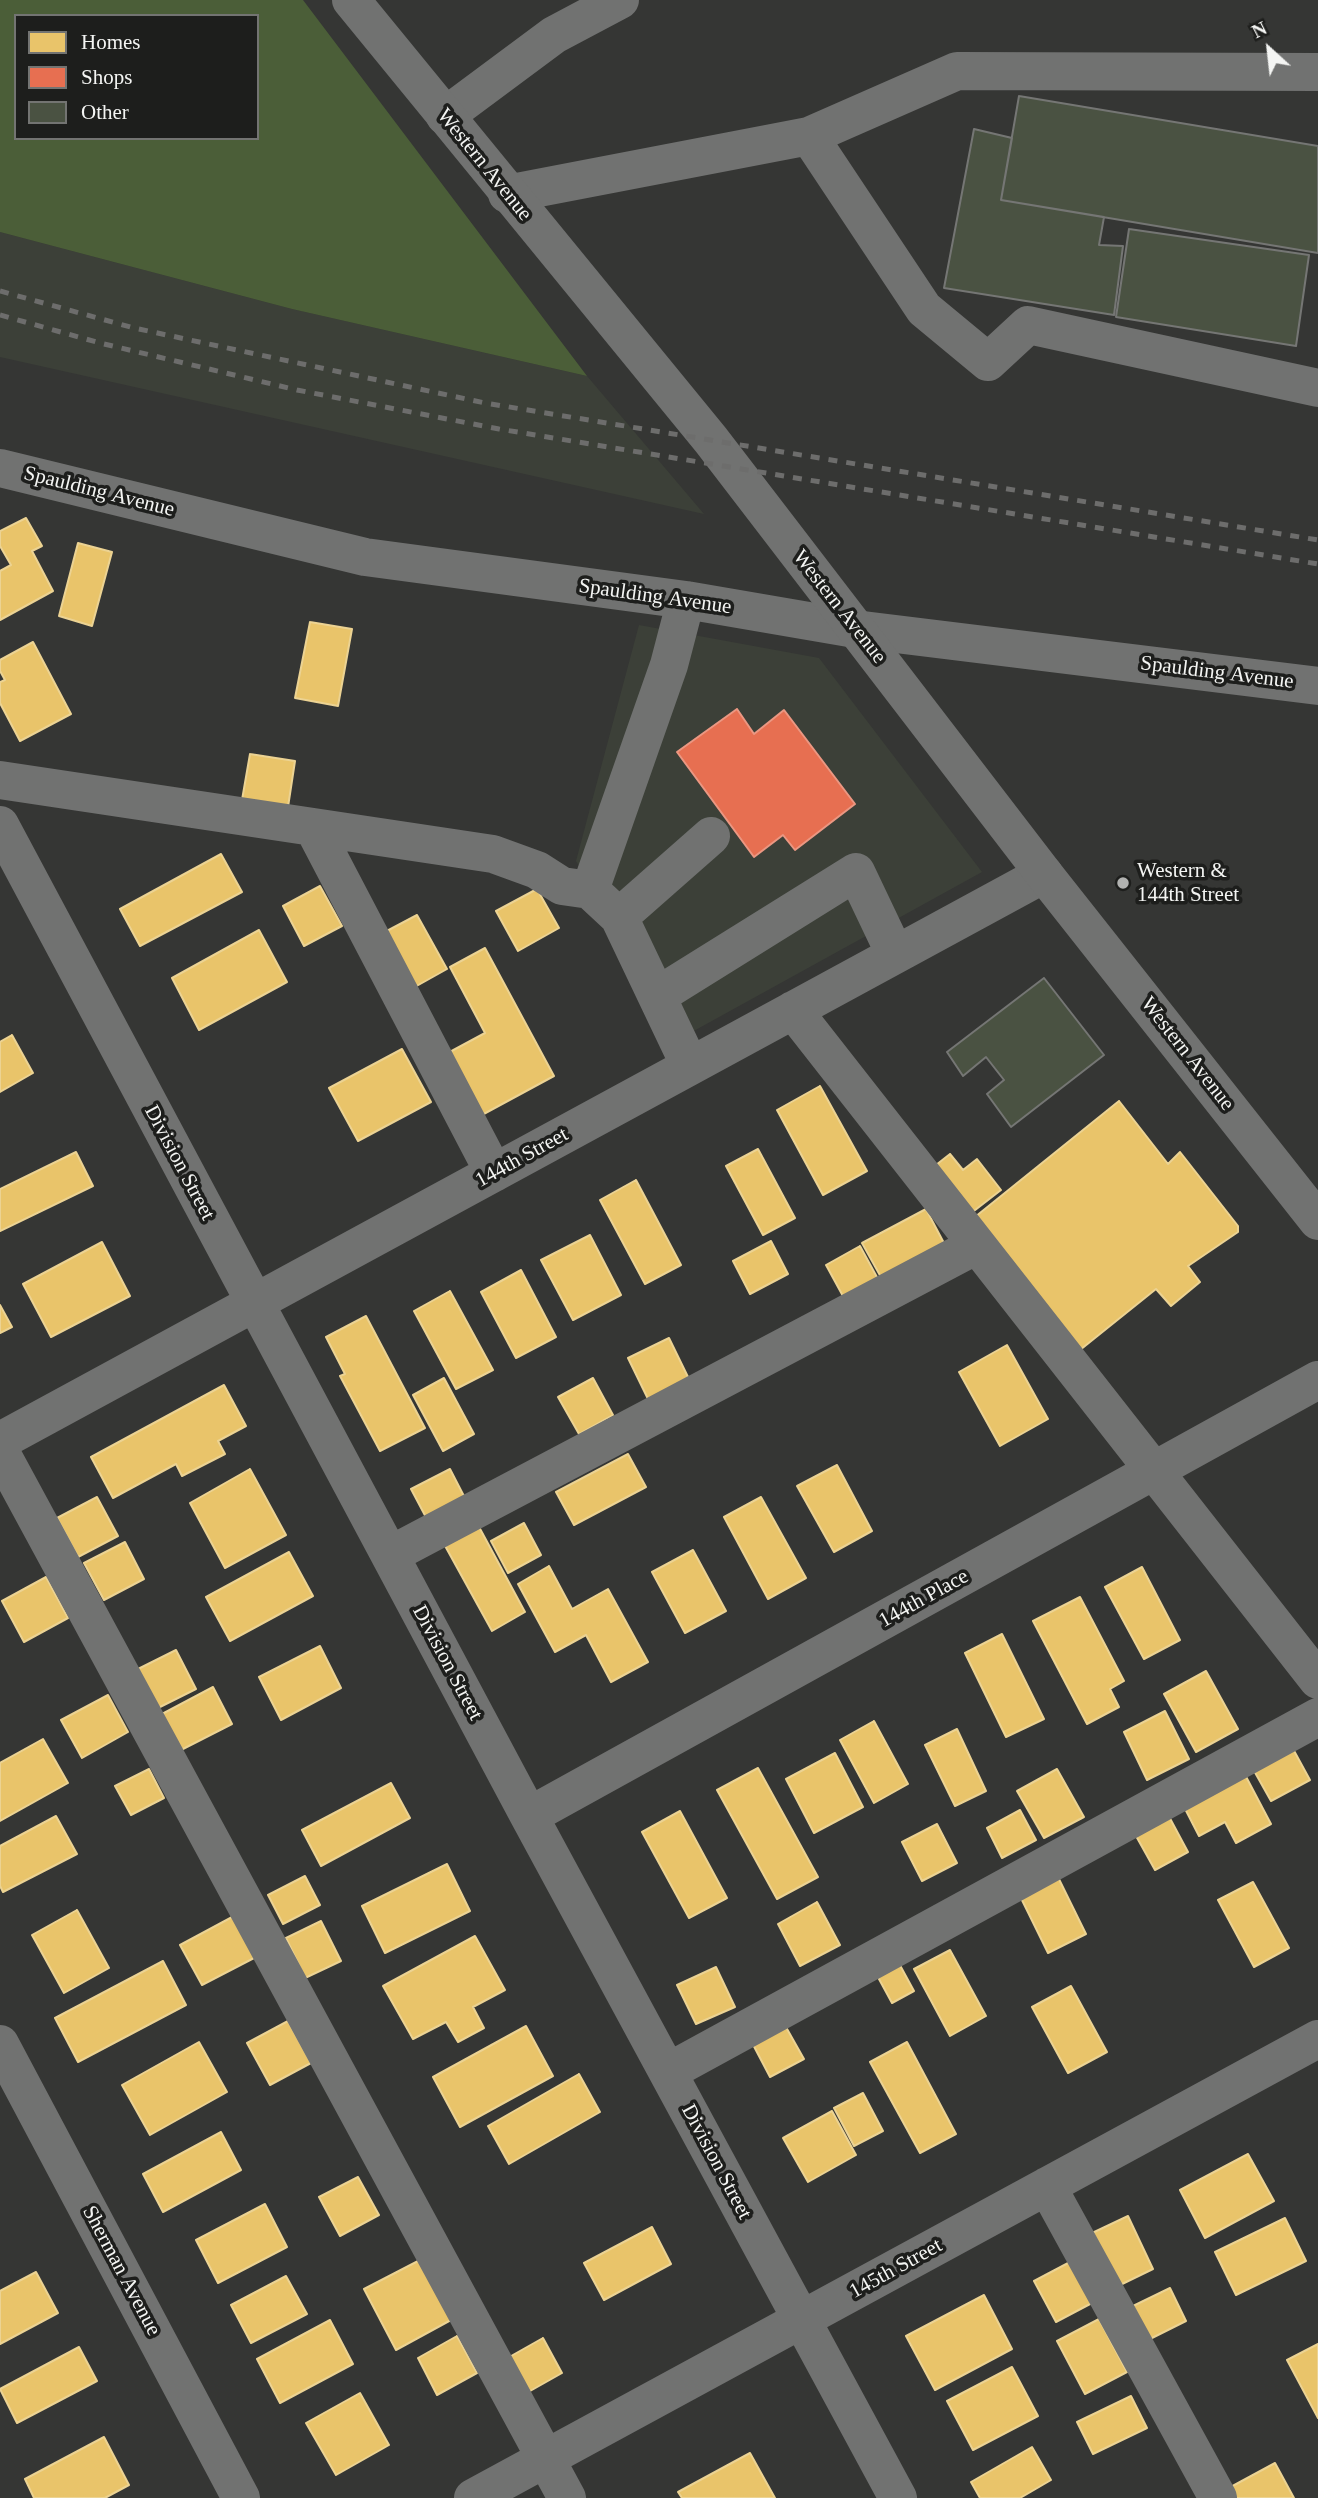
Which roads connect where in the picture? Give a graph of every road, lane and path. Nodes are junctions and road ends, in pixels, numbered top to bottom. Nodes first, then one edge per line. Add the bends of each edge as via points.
1 (351, 0) edge
2 (620, 0) edge
3 (1318, 72) edge
4 (445, 116) junction
5 (809, 136) junction
6 (508, 194) junction
7 (1318, 388) edge
8 (0, 468) edge
9 (687, 600) junction
10 (855, 629) junction
11 (1318, 686) edge
12 (0, 780) edge
13 (0, 825) edge
14 (313, 827) junction
15 (710, 836) dead end
16 (1044, 874) junction
17 (590, 890) junction
18 (619, 917) junction
19 (895, 954) junction
20 (657, 996) junction
21 (793, 1010) junction
22 (690, 1066) junction
23 (494, 1173) junction
24 (1318, 1221) edge
25 (977, 1245) junction
26 (254, 1303) junction
27 (1318, 1380) edge
28 (0, 1441) edge
29 (0, 1451) edge
30 (1155, 1471) junction
31 (390, 1555) junction
32 (1318, 1679) edge
33 (1318, 1717) edge
34 (529, 1816) junction
35 (0, 2044) edge
36 (1315, 2048) edge
37 (668, 2072) junction
38 (1047, 2186) junction
39 (801, 2320) junction
40 (546, 2459) junction
41 (242, 2498) edge
42 (473, 2498) edge
43 (567, 2498) edge
44 (898, 2498) edge
45 (1218, 2498) edge

1 - 4 street, Western Avenue
2 - 4 street via 554,35
3 - 5 street via 957,71
4 - 6 street, Western Avenue
5 - 6 street
5 - 7 street via 924,309 988,362 1028,325
6 - 10 street, Western Avenue via 710,440
8 - 9 street, Spaulding Avenue via 365,557
9 - 10 street, Spaulding Avenue
9 - 17 street via 669,665
10 - 11 street, Spaulding Avenue
10 - 16 street, Western Avenue
12 - 14 street
13 - 26 street, Division Street
14 - 17 street via 493,854 537,870 562,886
14 - 23 street
15 - 18 street
16 - 19 street, 144th Street
16 - 24 street, Western Avenue
17 - 18 street
18 - 20 street
19 - 20 street via 856,872
19 - 21 street, 144th Street
20 - 22 street
21 - 22 street, 144th Street
21 - 25 street
22 - 23 street, 144th Street
23 - 26 street, 144th Street
25 - 30 street
25 - 31 street
26 - 28 street, 144th Street
26 - 31 street, Division Street
27 - 30 street, 144th Place
29 - 40 street
30 - 32 street
30 - 34 street, 144th Place
31 - 34 street, Division Street
33 - 37 street
34 - 37 street, Division Street
35 - 41 street, Sherman Avenue
36 - 38 street, 145th Street
37 - 39 street, Division Street
38 - 39 street, 145th Street
38 - 45 street
39 - 40 street, 145th Street
39 - 44 street, Division Street
40 - 42 street, 145th Street
40 - 43 street

